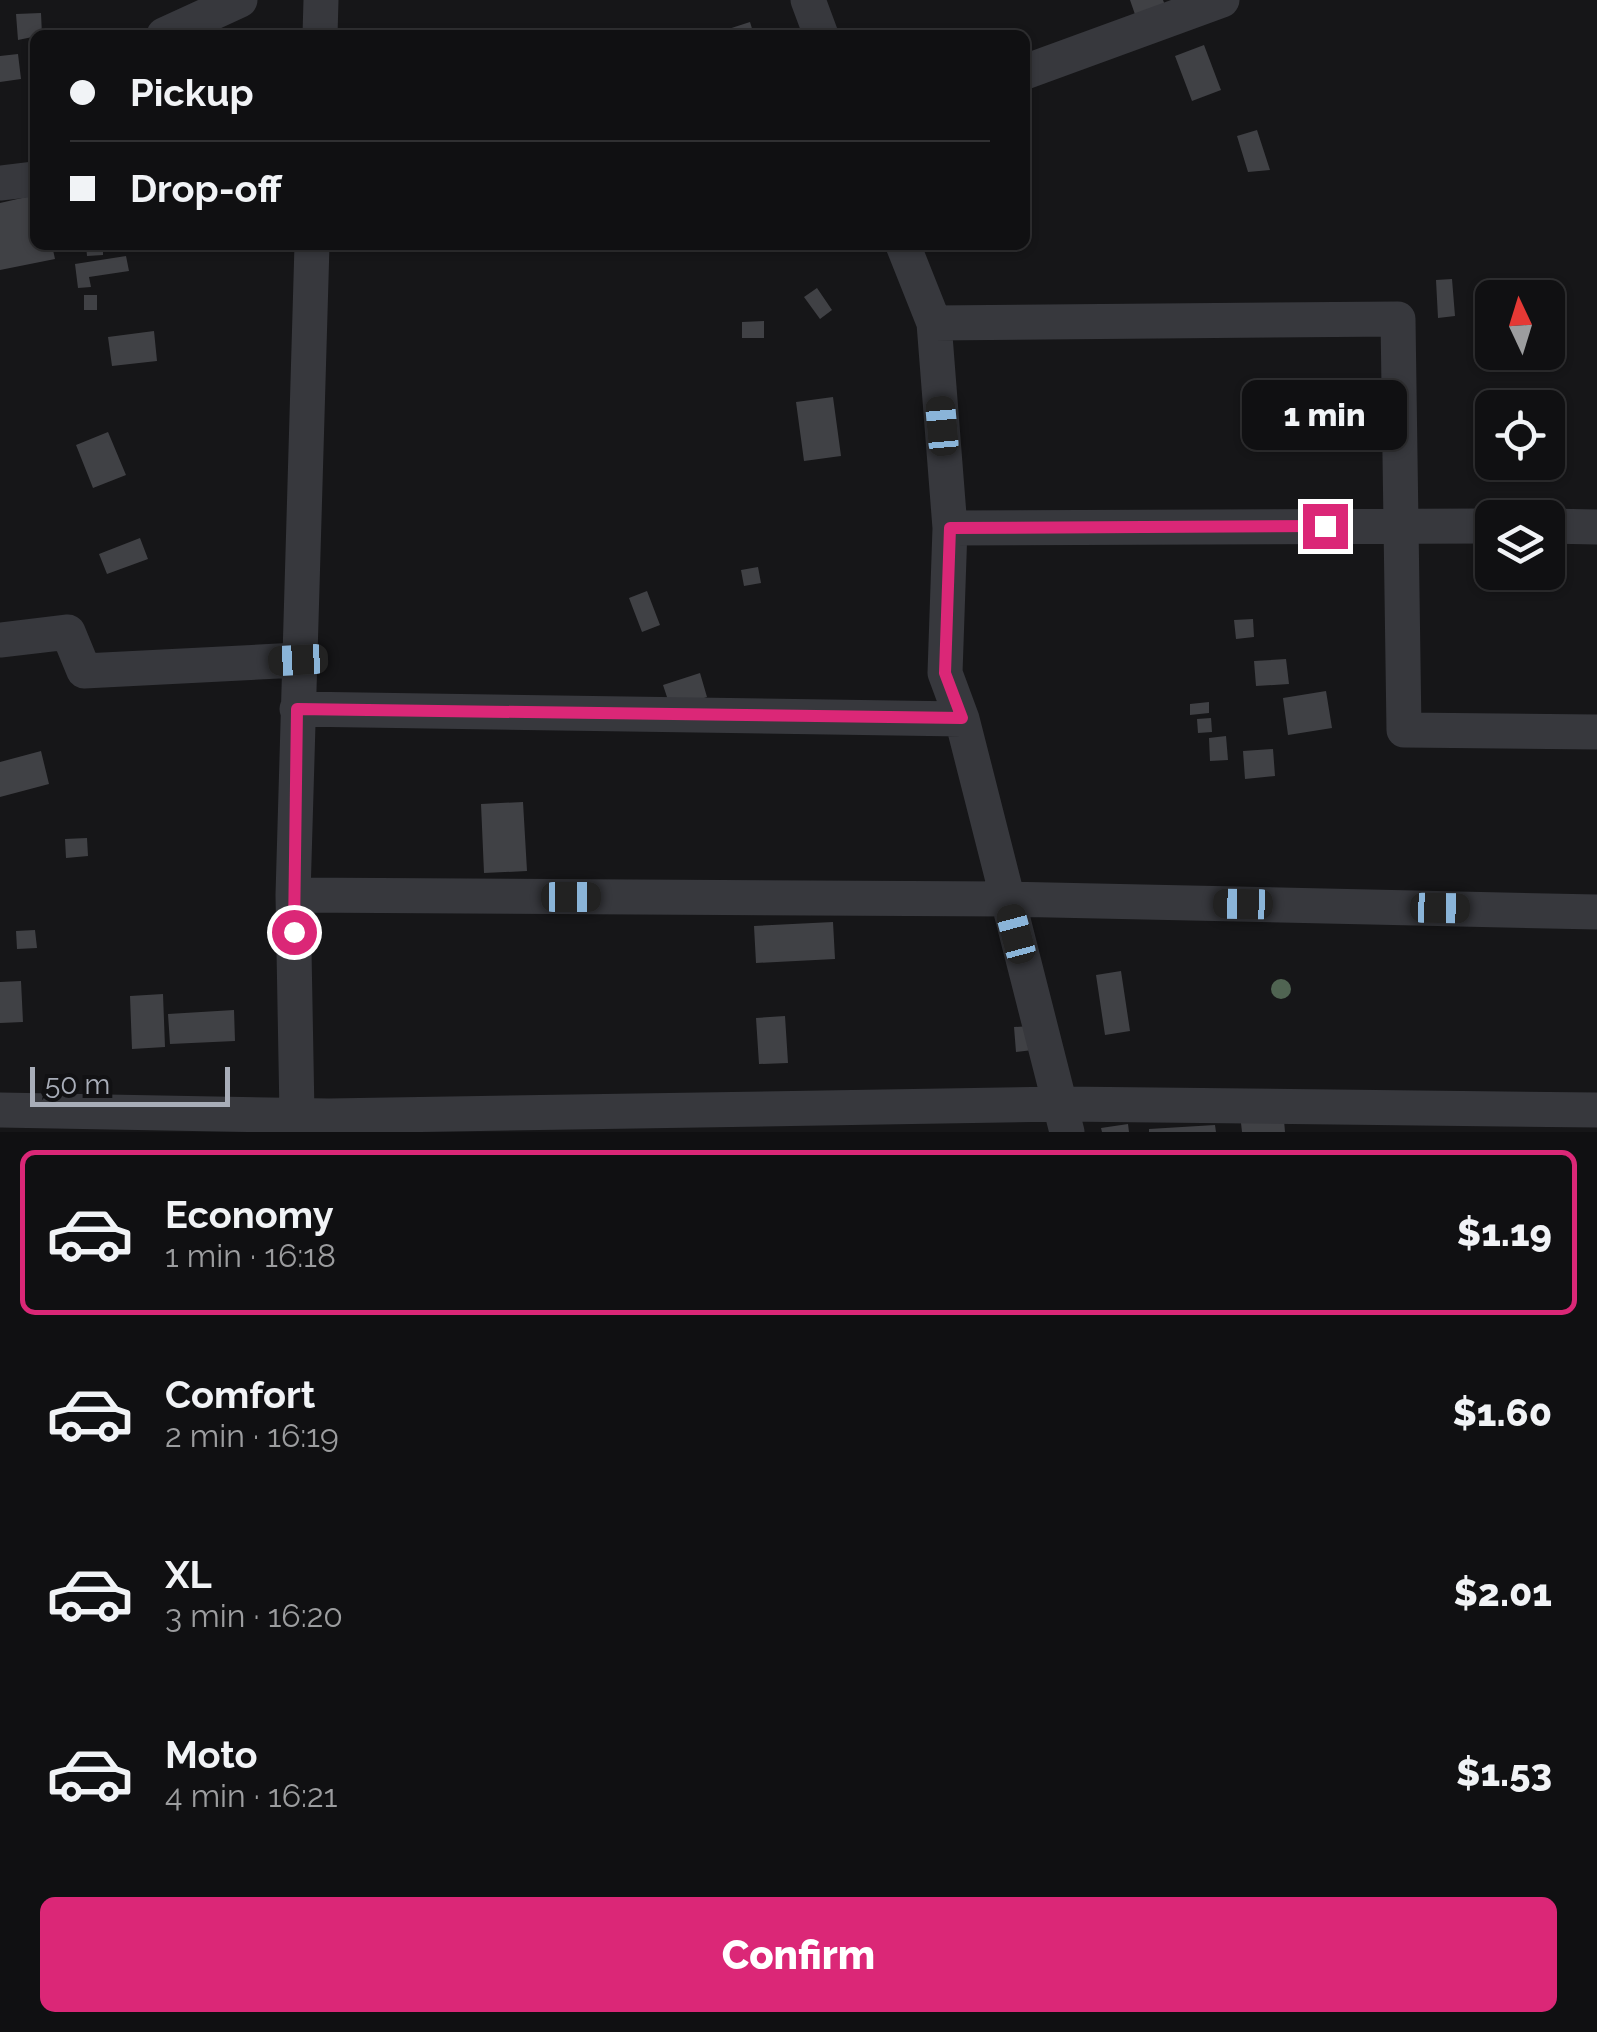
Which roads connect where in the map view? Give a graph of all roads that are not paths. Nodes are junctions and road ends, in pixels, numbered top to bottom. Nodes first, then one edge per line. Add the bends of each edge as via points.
1 (240, 0) edge
2 (321, 0) edge
3 (808, 0) edge
4 (1222, 0) edge
5 (175, 30) edge
6 (320, 30) edge
7 (820, 30) edge
8 (1030, 70) edge
9 (30, 180) edge
10 (0, 183) edge
11 (312, 250) edge
12 (905, 250) edge
13 (934, 323) junction
14 (1400, 525) junction
15 (1475, 526) edge
16 (1565, 526) edge
17 (1597, 526) edge
18 (950, 528) junction
19 (0, 640) edge
20 (298, 660) junction
21 (297, 709) junction
22 (962, 718) junction
23 (1597, 732) edge
24 (294, 895) junction
25 (1007, 900) junction
26 (1597, 912) edge
27 (0, 1110) edge
28 (1597, 1110) edge
29 (297, 1114) junction
30 (1064, 1118) edge
31 (107, 1123) edge

1 - 5 street
2 - 6 street
3 - 7 street
4 - 8 street
9 - 10 street
11 - 20 street
12 - 13 street
13 - 14 street via 1398,320
13 - 18 street
14 - 15 street
14 - 18 street
14 - 23 street via 1404,730
16 - 17 street
18 - 22 street via 945,673
19 - 20 street via 68,632 84,671
20 - 21 street
21 - 22 street
21 - 24 street
22 - 25 street
24 - 25 street
24 - 29 street
25 - 26 street
25 - 30 street
27 - 31 street
28 - 30 street
29 - 30 street
29 - 31 street

